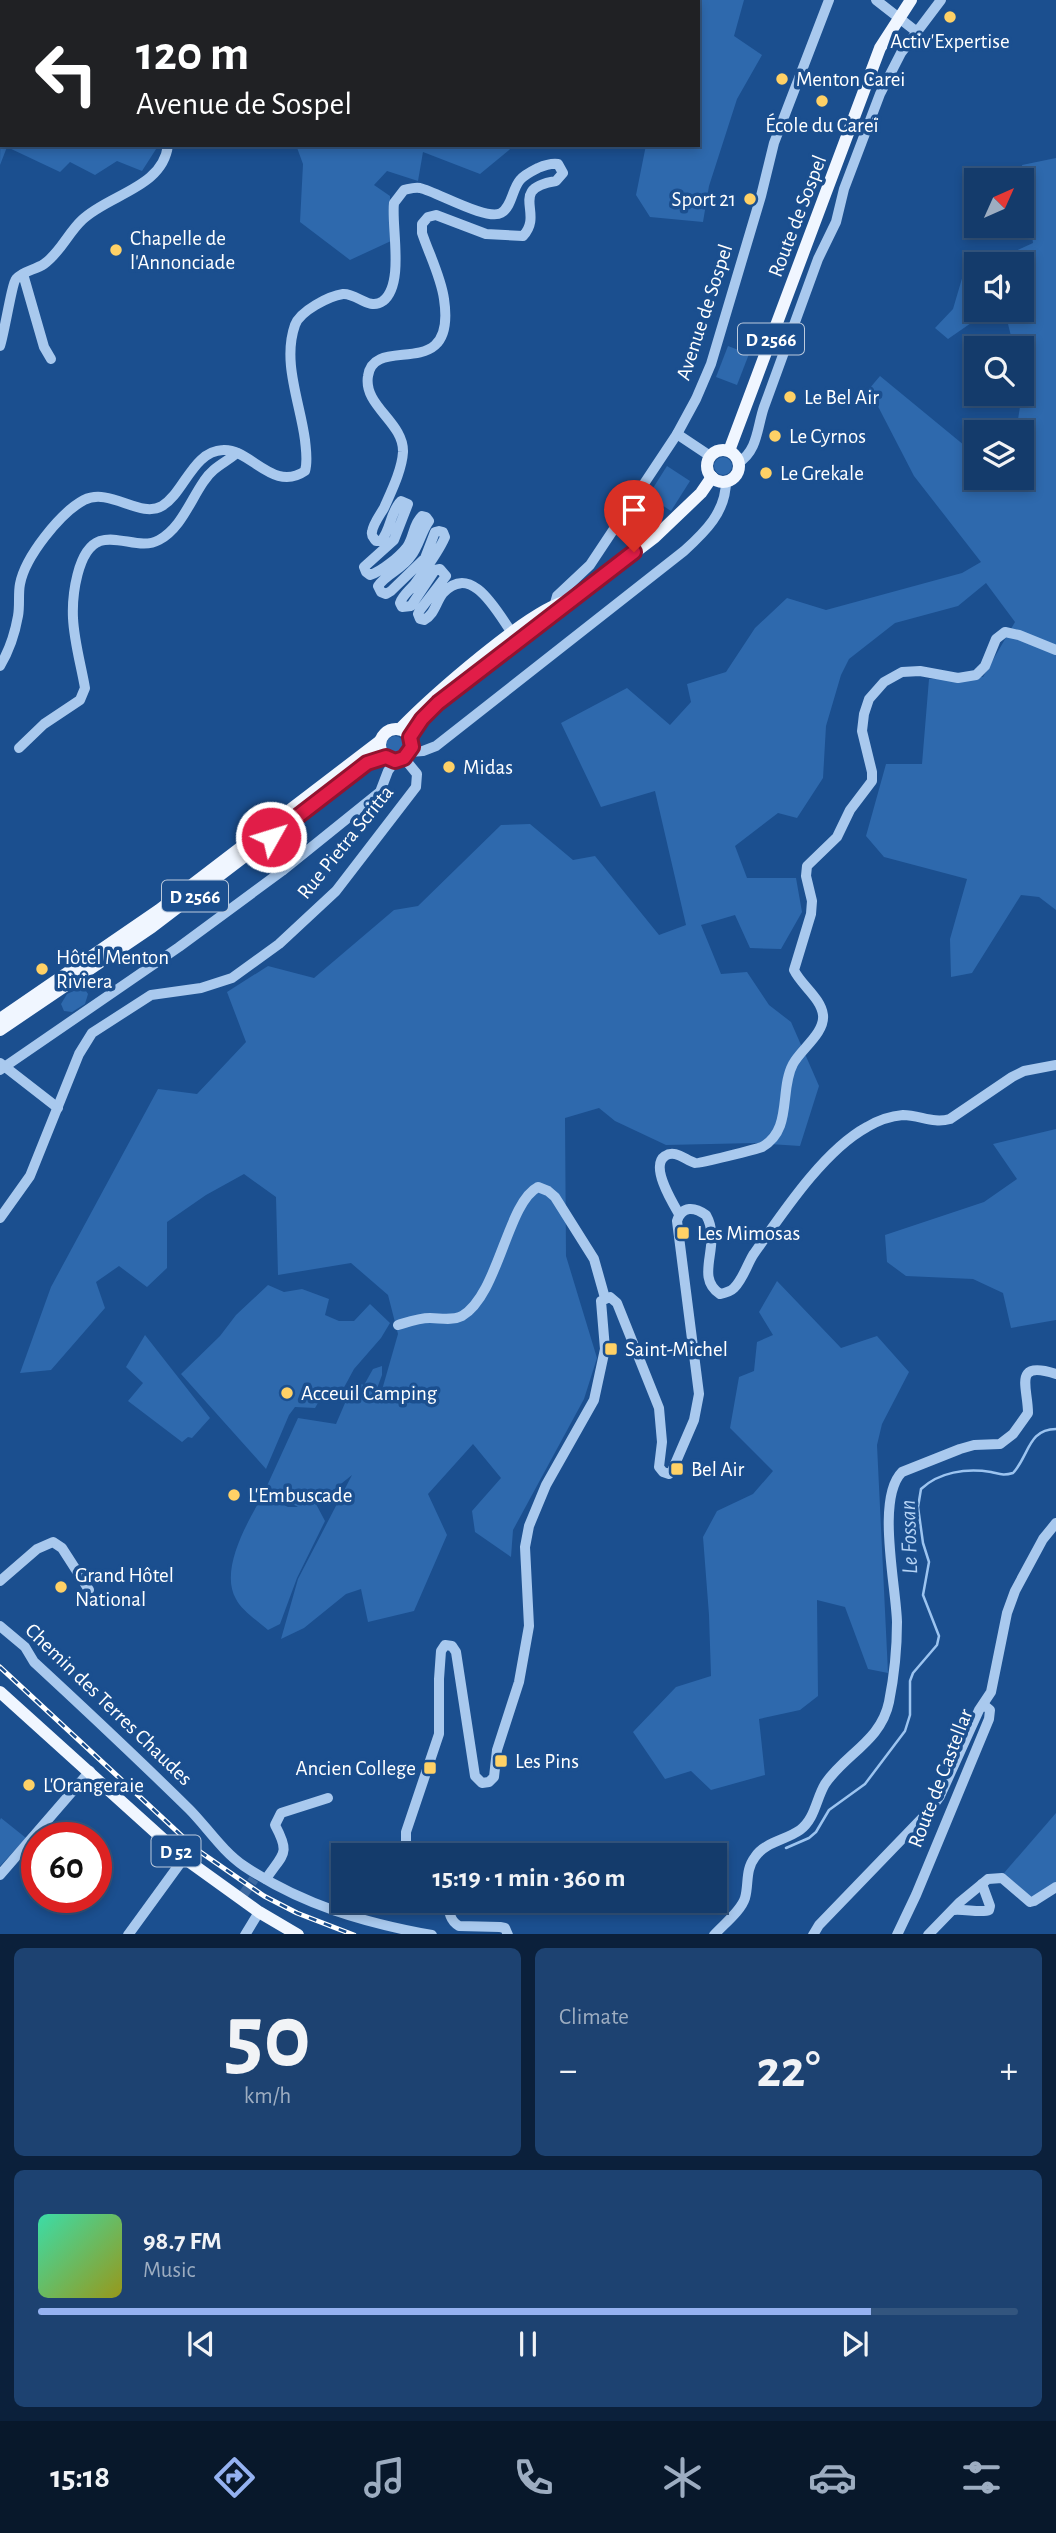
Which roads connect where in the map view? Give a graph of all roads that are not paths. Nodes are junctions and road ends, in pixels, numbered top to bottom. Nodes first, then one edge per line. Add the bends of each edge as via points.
1 (829, 0) edge
2 (876, 0) edge
3 (911, 0) edge
4 (941, 0) edge
5 (899, 17) junction
6 (918, 32) junction
7 (167, 147) edge
8 (23, 274) junction
9 (0, 346) edge
10 (51, 359) dead end
11 (677, 433) junction
12 (729, 451) junction
13 (237, 453) junction
14 (710, 456) junction
15 (738, 463) junction
16 (712, 477) junction
17 (726, 481) junction
18 (562, 602) junction
19 (512, 633) junction
20 (1056, 650) edge
21 (0, 666) edge
22 (405, 733) junction
23 (380, 741) junction
24 (19, 748) dead end
25 (399, 757) junction
26 (0, 1019) edge
27 (0, 1030) edge
28 (1056, 1065) edge
29 (1, 1066) edge
30 (58, 1108) junction
31 (679, 1214) junction
32 (0, 1218) edge
33 (605, 1297) junction
34 (398, 1325) dead end
35 (1056, 1374) edge
36 (1056, 1523) edge
37 (0, 1581) edge
38 (89, 1590) dead end
39 (0, 1626) edge
40 (0, 1692) edge
41 (984, 1705) junction
42 (90, 1771) junction
43 (328, 1798) dead end
44 (406, 1843) edge
45 (184, 1858) junction
46 (0, 1875) edge
47 (266, 1879) junction
48 (982, 1884) junction
49 (1056, 1887) edge
50 (954, 1910) junction
51 (259, 1912) junction
52 (449, 1913) edge
53 (128, 1934) edge
54 (246, 1934) edge
55 (298, 1934) edge
56 (432, 1934) edge
57 (508, 1934) edge
58 (715, 1934) edge
59 (813, 1934) edge
60 (897, 1934) edge
61 (928, 1934) edge

1 - 11 street, Avenue de Sospel via 774,143 711,364
2 - 5 street
3 - 5 main road, Route de Sospel / D 2566
4 - 6 street
5 - 6 street
5 - 12 main road, Route de Sospel / D 2566 via 880,48
6 - 15 street via 901,53 870,117 752,451
7 - 8 street via 150,178 93,211 51,258
8 - 9 street via 13,282
8 - 10 street
11 - 14 street
11 - 18 street, Avenue de Sospel via 590,565 556,596
12 - 14 main road
12 - 15 main road
13 - 19 street via 271,473 292,477 305,471 302,413 289,359 295,326 307,310 338,296 345,294 372,305 387,296 396,265 394,203 404,190 417,187 494,215 508,205 527,174 558,164 563,173 560,179 532,190 529,230 523,236 486,234 436,215 428,217 422,233 442,288 444,333 430,350 388,356 368,375 372,397 402,445 399,468 372,529 376,541 385,537 396,505 404,501 408,509 394,540 368,562 366,572 376,573 407,547 417,521 426,517 429,521 411,556 382,580 381,592 391,591 418,565 430,550 435,532 443,532 441,547 402,598 402,607 411,606 440,569 446,576 420,610 420,619 430,617 450,586 466,582 481,590
13 - 21 street via 229,449 208,455 173,498 157,509 98,496 70,511 25,569 19,615
13 - 24 street via 214,468 180,520 159,540 150,544 100,541 85,555 79,565 73,617 83,695
14 - 16 main road
15 - 17 main road via 734,477
16 - 17 main road
16 - 18 main road, Avenue de Sospel via 655,537
17 - 25 street via 720,511 684,551 436,746
18 - 19 main road, Avenue de Sospel
18 - 22 main road, Avenue de Sospel via 559,612
19 - 22 main road, Avenue de Sospel via 431,699
20 - 31 street via 1005,632 996,639 976,676 902,672 884,682 869,699 862,731 872,781 836,837 807,866 811,914 794,970 818,1002 823,1022 793,1064 784,1116 761,1148 708,1163 674,1154 662,1158 660,1174
22 - 23 main road via 385,732
22 - 25 main road
23 - 25 main road via 381,750
23 - 26 main road, D 2566 via 159,910
25 - 27 main road, D 2566 via 367,763 162,920
25 - 29 street via 380,792 282,870 179,947
25 - 30 street, Rue Pietra Scritta via 417,774 416,787 336,891 279,944 232,978 151,995 92,1033
28 - 31 street via 1024,1071 941,1122 904,1115 868,1126 809,1180 733,1289 726,1292 711,1288 707,1277 713,1233 706,1215 691,1208
29 - 30 street
30 - 32 street, Rue Pietra Scritta via 30,1176
31 - 33 street via 683,1283 699,1394 694,1420 668,1474 659,1467 659,1408 617,1303
33 - 34 street via 594,1259 555,1198 538,1187 523,1200 503,1251 470,1309 460,1318 428,1318
33 - 44 street via 600,1306 605,1349 594,1400 528,1525 530,1626 494,1777 482,1783 475,1776 456,1651 445,1645 439,1679 439,1734
35 - 58 street via 1033,1370 1027,1375 1028,1413 1005,1441 960,1449 896,1478 888,1515 896,1646 886,1712 875,1734 828,1780 808,1823 756,1854 741,1905
36 - 41 street, Route de Castellar via 1015,1591 994,1683
37 - 38 street via 30,1554 53,1542 62,1548
39 - 47 street, Chemin des Terres Chaudes via 190,1810 242,1868
40 - 42 main road, D 52
41 - 59 street via 930,1810
41 - 60 street, Route de Castellar via 990,1710 989,1719
42 - 45 main road, D 52
42 - 46 street
43 - 47 street via 281,1813 276,1819 285,1851
45 - 51 main road, D 52
45 - 53 street
47 - 56 street, Chemin des Terres Chaudes via 350,1917
48 - 49 street via 1002,1878 1030,1902
48 - 50 street
48 - 50 street via 989,1910
50 - 61 street
51 - 54 street
51 - 55 main road, D 52
52 - 57 street via 459,1926 500,1927

